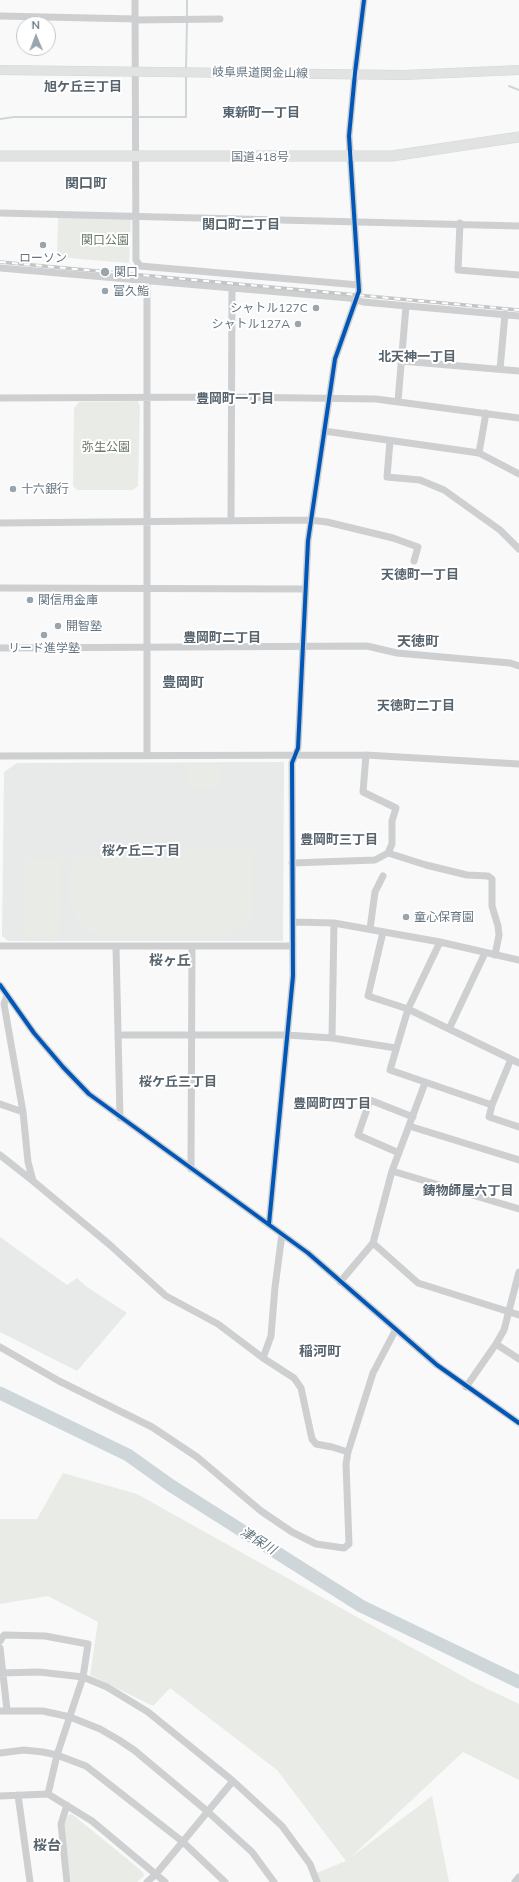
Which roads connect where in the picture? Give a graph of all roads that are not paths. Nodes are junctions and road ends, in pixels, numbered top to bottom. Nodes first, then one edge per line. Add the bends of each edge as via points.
1 (135, 0) edge
2 (364, 0) edge
3 (0, 16) edge
4 (135, 19) junction
5 (220, 19) dead end
6 (0, 70) edge
7 (519, 70) edge
8 (136, 71) junction
9 (355, 73) junction
10 (519, 138) edge
11 (0, 156) edge
12 (135, 156) junction
13 (350, 157) junction
14 (0, 213) edge
15 (135, 216) junction
16 (356, 221) junction
17 (460, 224) junction
18 (519, 226) edge
19 (0, 268) edge
20 (519, 275) edge
21 (147, 281) junction
22 (359, 285) junction
23 (232, 288) junction
24 (357, 300) junction
25 (406, 306) junction
26 (505, 314) junction
27 (519, 316) edge
28 (401, 360) junction
29 (500, 369) junction
30 (519, 371) edge
31 (231, 397) junction
32 (328, 397) junction
33 (0, 398) edge
34 (147, 398) junction
35 (398, 401) junction
36 (486, 414) junction
37 (519, 418) edge
38 (324, 431) junction
39 (390, 441) junction
40 (479, 453) junction
41 (519, 474) edge
42 (310, 520) junction
43 (146, 521) junction
44 (231, 521) junction
45 (0, 523) edge
46 (519, 548) edge
47 (414, 560) dead end
48 (0, 588) edge
49 (146, 588) junction
50 (305, 589) junction
51 (302, 647) junction
52 (0, 648) edge
53 (146, 648) junction
54 (519, 666) edge
55 (295, 755) junction
56 (366, 755) junction
57 (0, 756) edge
58 (147, 756) junction
59 (519, 764) edge
60 (388, 853) junction
61 (292, 863) junction
62 (384, 876) dead end
63 (293, 922) junction
64 (334, 923) junction
65 (370, 929) junction
66 (383, 932) junction
67 (440, 942) junction
68 (0, 946) edge
69 (293, 946) junction
70 (116, 947) junction
71 (192, 947) junction
72 (485, 952) junction
73 (495, 955) junction
74 (519, 960) edge
75 (0, 985) edge
76 (7, 995) junction
77 (408, 1009) junction
78 (449, 1029) junction
79 (192, 1034) junction
80 (119, 1035) junction
81 (287, 1035) junction
82 (332, 1038) junction
83 (396, 1048) junction
84 (511, 1059) junction
85 (519, 1063) edge
86 (425, 1083) junction
87 (0, 1104) edge
88 (492, 1105) junction
89 (23, 1112) junction
90 (413, 1117) junction
91 (120, 1118) junction
92 (409, 1126) junction
93 (519, 1127) edge
94 (399, 1153) junction
95 (0, 1155) edge
96 (519, 1160) edge
97 (191, 1169) junction
98 (392, 1171) junction
99 (33, 1181) junction
100 (519, 1209) edge
101 (268, 1224) junction
102 (282, 1234) junction
103 (373, 1243) junction
104 (519, 1272) edge
105 (340, 1282) junction
106 (510, 1312) junction
107 (519, 1315) edge
108 (396, 1329) junction
109 (496, 1344) junction
110 (0, 1348) edge
111 (263, 1358) junction
112 (519, 1360) edge
113 (466, 1387) junction
114 (519, 1423) edge
115 (348, 1452) junction
116 (0, 1641) edge
117 (0, 1648) edge
118 (2, 1673) edge
119 (83, 1677) junction
120 (3, 1711) edge
121 (70, 1716) junction
122 (0, 1753) edge
123 (57, 1755) junction
124 (234, 1781) junction
125 (48, 1794) junction
126 (18, 1795) junction
127 (0, 1796) edge
128 (67, 1805) junction
129 (207, 1811) junction
130 (183, 1842) junction
131 (156, 1874) junction
132 (519, 1877) edge
133 (30, 1882) edge
134 (67, 1882) edge
135 (147, 1882) edge
136 (165, 1882) edge
137 (225, 1882) edge
138 (274, 1882) edge
139 (317, 1882) edge
140 (515, 1882) edge

1 - 4 street
2 - 9 street
3 - 4 street
4 - 5 street
4 - 8 street
6 - 8 main road, 岐阜県道関金山線
7 - 9 main road, 岐阜県道関金山線 via 404,75
8 - 9 main road, 岐阜県道関金山線
8 - 12 street
9 - 13 street via 349,136
10 - 13 highway, 国道418号 via 392,156
11 - 12 highway, 国道418号
12 - 13 highway, 国道418号
12 - 15 street
13 - 16 street
14 - 15 street
15 - 16 street
15 - 22 street via 136,260 140,266
16 - 17 street
16 - 22 street
17 - 18 street
17 - 20 street via 458,270
19 - 21 street
21 - 23 street
21 - 34 street
22 - 24 street
23 - 24 street
23 - 31 street
24 - 25 street
24 - 32 street via 335,359
25 - 26 street
25 - 28 street
26 - 27 street
26 - 29 street
28 - 29 street
28 - 35 street
29 - 30 street
31 - 32 street
31 - 34 street
31 - 44 street
32 - 35 street
32 - 38 street
33 - 34 street
34 - 43 street
35 - 36 street
36 - 37 street
36 - 40 street
38 - 39 street
38 - 42 street
39 - 40 street
39 - 46 street via 387,477 420,480 444,490 500,530
40 - 41 street
42 - 44 street
42 - 47 street via 394,538 418,547
42 - 50 street
43 - 44 street
43 - 45 street
43 - 49 street
48 - 49 street
49 - 50 street
49 - 53 street
50 - 51 street
51 - 53 street
51 - 54 street via 366,646 397,653 502,662
51 - 55 street via 298,748
52 - 53 street
53 - 58 street
55 - 56 street
55 - 58 street
55 - 61 street via 292,763
56 - 59 street
56 - 60 street via 363,792 396,808 392,821 392,844
57 - 58 street
60 - 61 street via 374,860
60 - 73 street via 433,867 467,875 488,876 492,879 492,906 499,935
61 - 63 street
62 - 65 street via 375,892
63 - 64 street
63 - 69 street
64 - 65 street
64 - 82 street
65 - 66 street
66 - 67 street
66 - 77 street via 368,996
67 - 72 street
67 - 77 street
68 - 70 street
69 - 71 street
69 - 81 street via 293,976
70 - 71 street
70 - 80 street
71 - 79 street
72 - 73 street
72 - 78 street
73 - 74 street
75 - 76 street
76 - 89 street via 4,1004
76 - 91 street via 34,1033 63,1067 89,1094
77 - 78 street
77 - 83 street
78 - 84 street
79 - 80 street
79 - 81 street
79 - 97 street
80 - 91 street
81 - 82 street
81 - 101 street
82 - 83 street
83 - 86 street via 390,1070
84 - 85 street
84 - 88 street
86 - 88 street
86 - 90 street
87 - 89 street
88 - 93 street via 489,1117
89 - 99 street via 28,1162
90 - 92 street
90 - 94 street via 370,1100 358,1135
91 - 97 street
92 - 94 street
92 - 96 street
94 - 98 street
95 - 99 street
97 - 101 street
98 - 100 street
98 - 103 street
99 - 111 street via 166,1296 218,1324
101 - 102 street
102 - 105 street
102 - 111 street via 271,1336
103 - 105 street
103 - 106 street via 418,1283
104 - 106 street
105 - 108 street
106 - 107 street
106 - 109 street
108 - 113 street
108 - 115 street via 373,1373
109 - 112 street
109 - 113 street
110 - 115 street via 59,1381 152,1427 197,1457 261,1511 292,1532 316,1544 344,1548 349,1544 346,1464
111 - 115 street via 294,1378 301,1388 312,1439 316,1444
113 - 114 street
116 - 119 street via 4,1635 45,1636 88,1644
117 - 118 street
118 - 119 street via 39,1672
118 - 120 street
119 - 121 street
119 - 124 street via 107,1687 148,1712
120 - 121 street via 43,1711
121 - 123 street
121 - 129 street via 124,1743
122 - 123 street via 24,1750
123 - 125 street
123 - 130 street via 86,1766
124 - 129 street
124 - 139 street via 282,1826 310,1864
125 - 126 street
125 - 128 street
126 - 127 street
126 - 133 street
128 - 131 street via 92,1821
128 - 134 street via 61,1824
129 - 130 street
129 - 138 street via 252,1852
130 - 131 street
130 - 137 street
131 - 135 street
131 - 136 street
132 - 140 street

